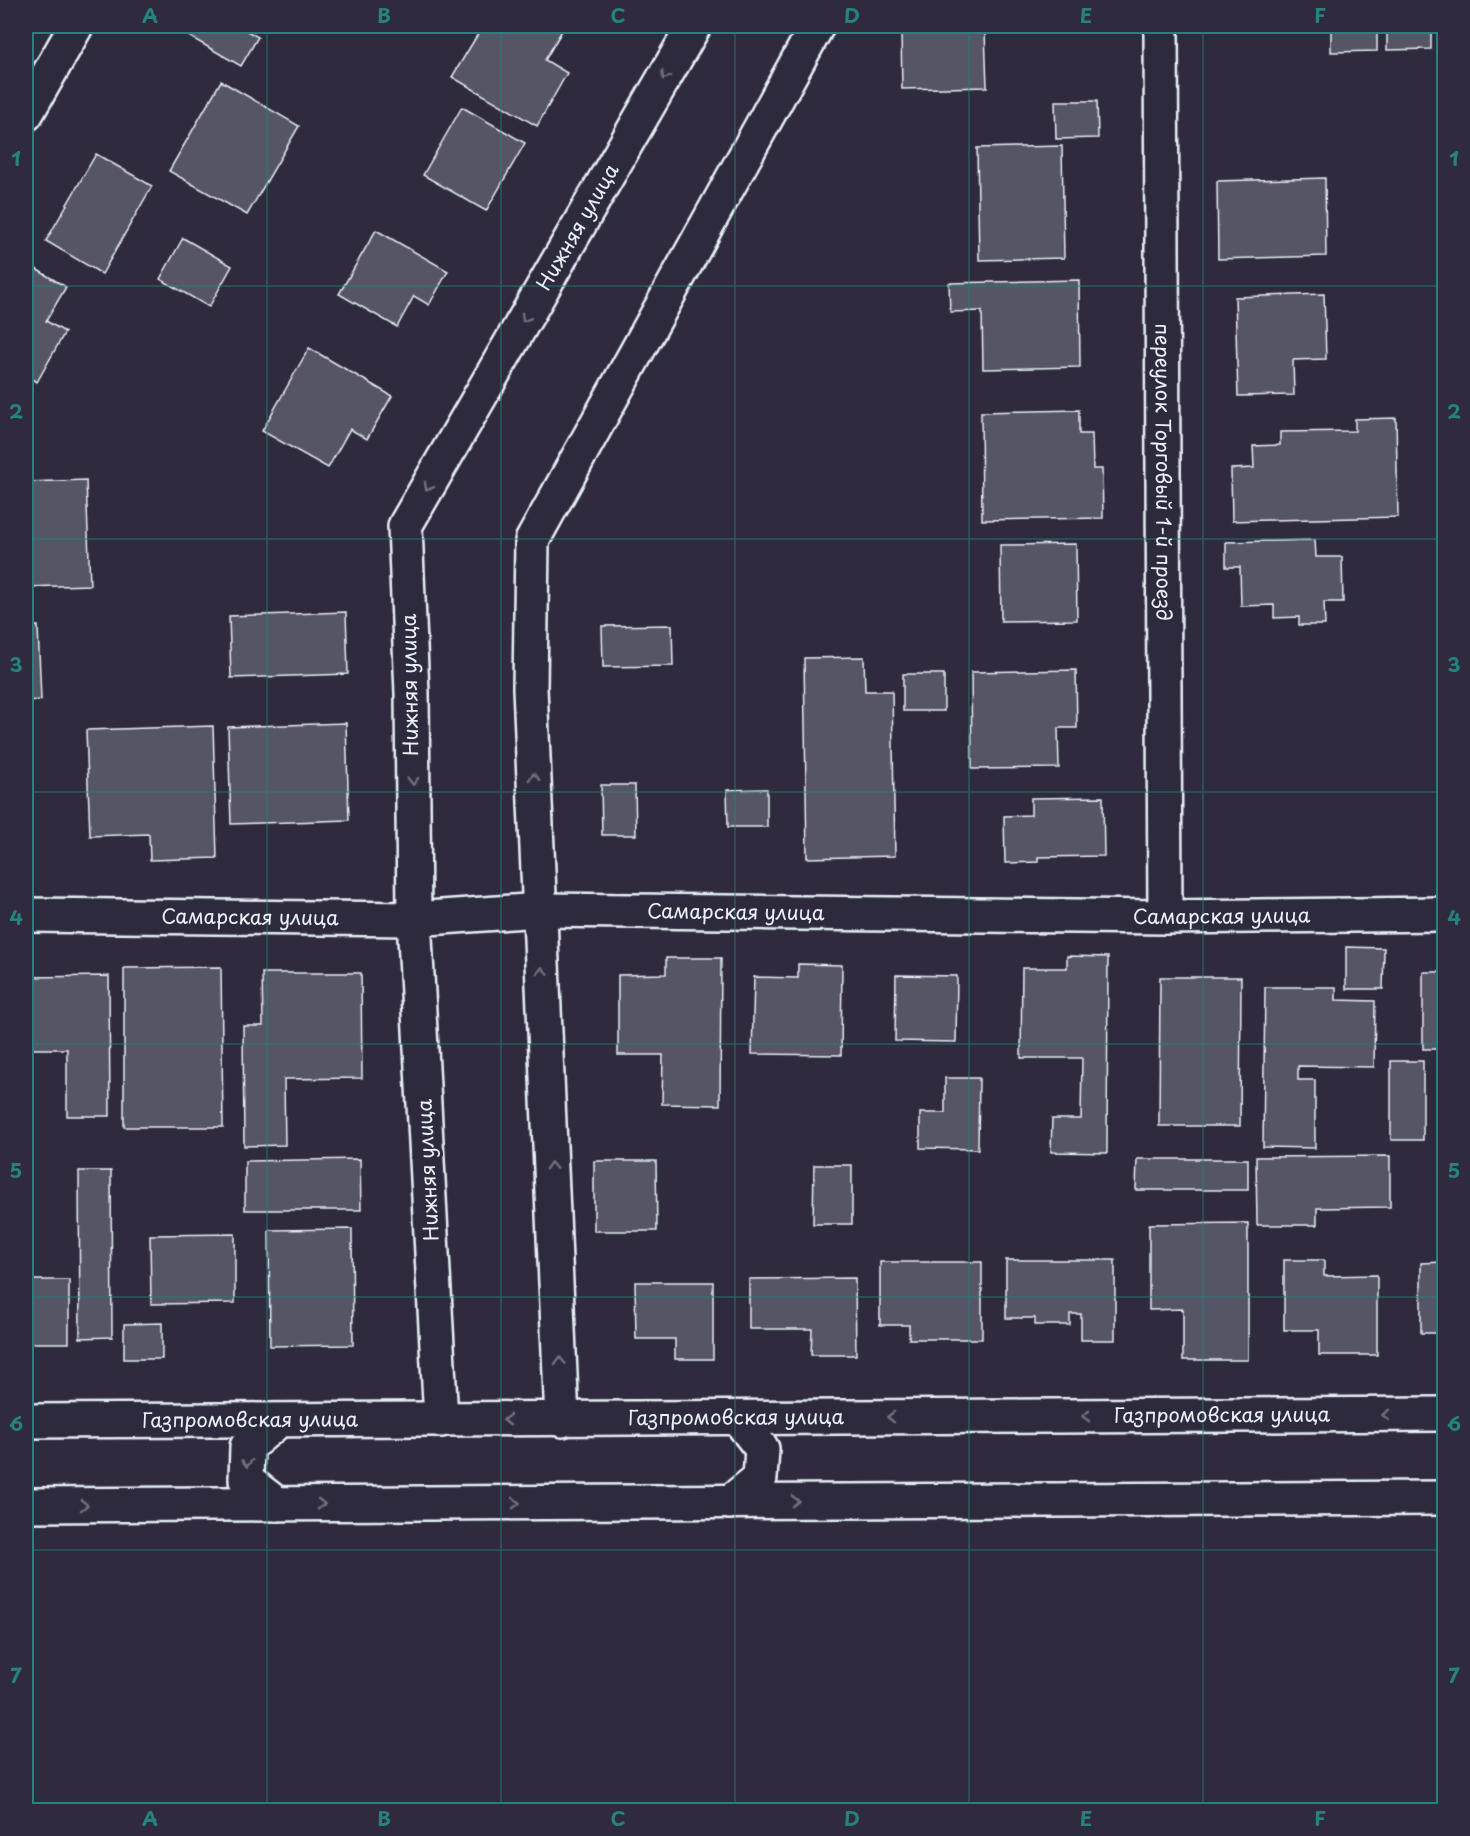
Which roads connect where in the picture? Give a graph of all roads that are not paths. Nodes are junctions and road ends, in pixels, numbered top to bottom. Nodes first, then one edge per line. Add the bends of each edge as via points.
1 (76, 26) edge
2 (694, 26) edge
3 (818, 26) edge
4 (1161, 26) edge
5 (26, 114) edge
6 (540, 910) junction
7 (1444, 914) edge
8 (26, 915) edge
9 (1165, 917) junction
10 (414, 919) junction
11 (1444, 1414) edge
12 (738, 1418) junction
13 (441, 1420) junction
14 (562, 1420) junction
15 (26, 1421) edge
16 (278, 1421) junction
17 (1444, 1498) edge
18 (730, 1502) junction
19 (277, 1504) junction
20 (26, 1505) edge

1 - 5 street
2 -> 10 street, Нижняя улица via 405,526 412,693
6 -> 3 street via 530,688 532,541
4 - 9 street, переулок Торговый 1-й проезд
6 - 9 street, Самарская улица
6 - 10 street, Самарская улица
14 -> 6 street
7 - 9 street, Самарская улица
8 - 10 street, Самарская улица
10 - 13 street, Нижняя улица
11 -> 12 street, Газпромовская улица
12 - 14 street, Газпромовская улица
12 - 18 street via 762,1449 760,1478
14 -> 13 street, Газпромовская улица
13 - 16 street, Газпромовская улица
15 - 16 street, Газпромовская улица
16 -> 19 street via 247,1447 246,1480
18 -> 17 street
19 -> 18 street
20 -> 19 street

